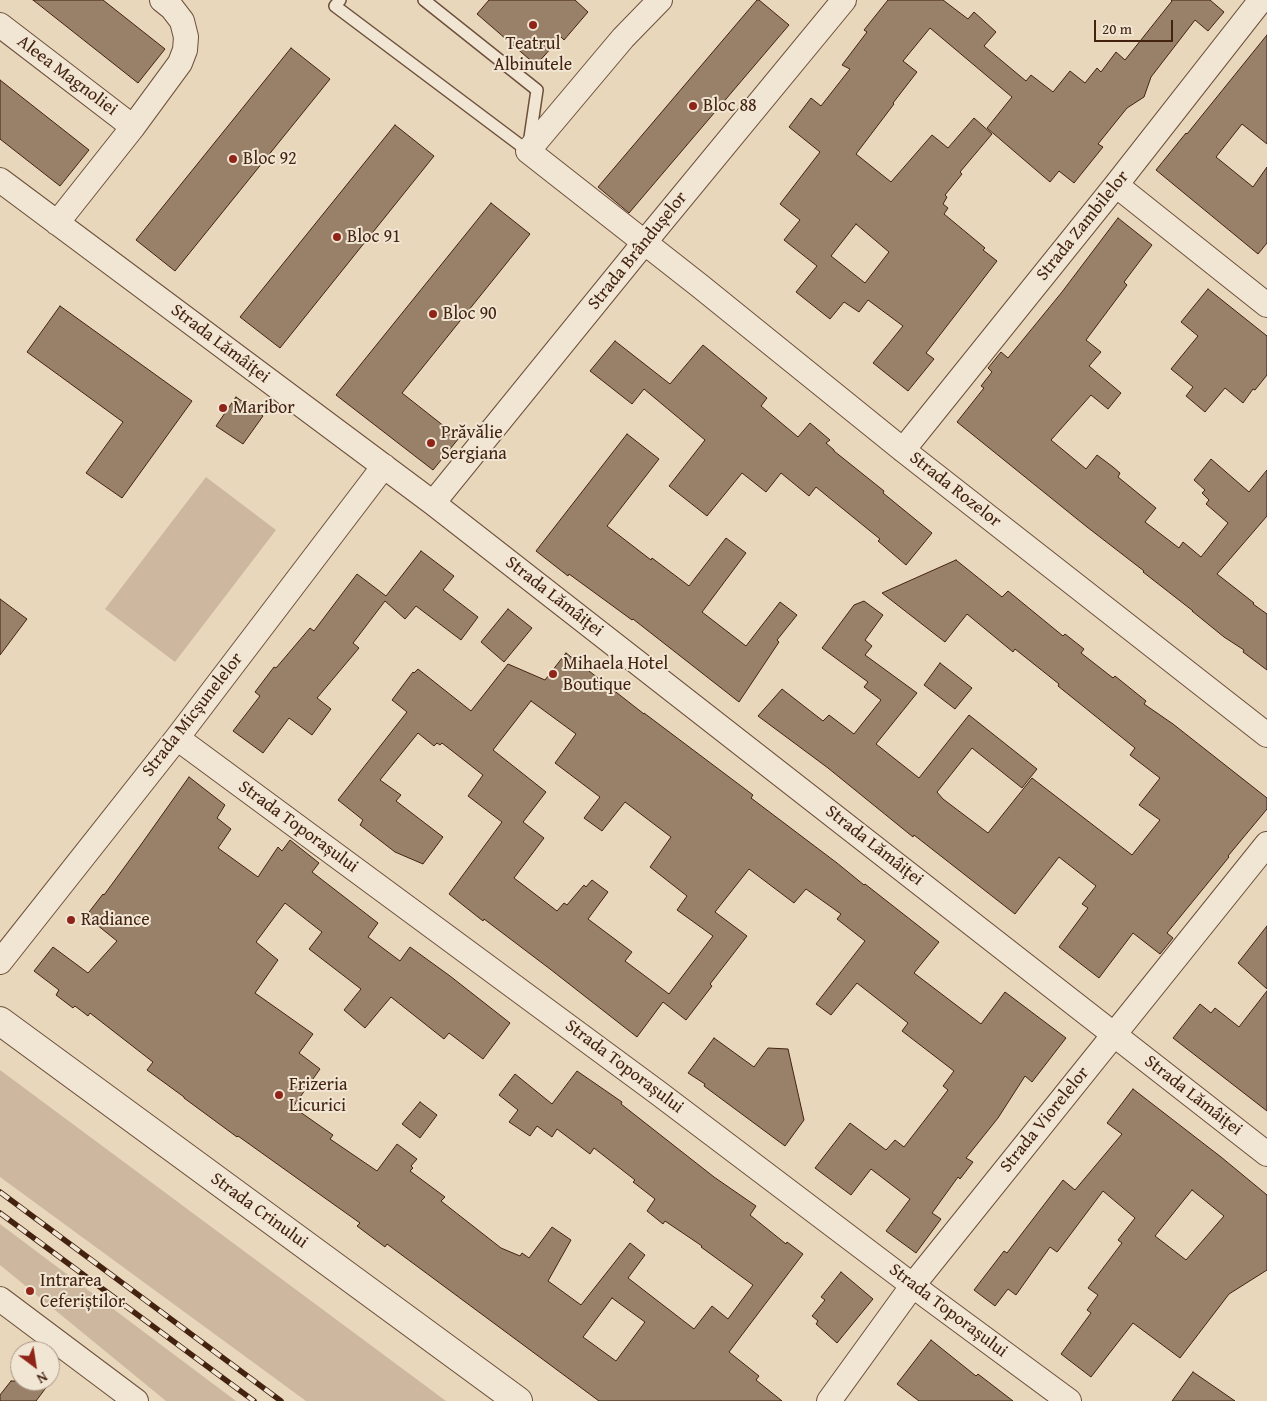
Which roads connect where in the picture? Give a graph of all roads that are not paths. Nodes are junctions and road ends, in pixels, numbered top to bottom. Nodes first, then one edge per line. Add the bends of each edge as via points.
1 (162, 0) edge
2 (340, 0) edge
3 (424, 0) edge
4 (660, 0) edge
5 (844, 0) edge
6 (1261, 0) edge
7 (0, 25) edge
8 (133, 127) junction
9 (528, 152) junction
10 (0, 180) edge
11 (1116, 185) junction
12 (57, 223) junction
13 (644, 243) junction
14 (1267, 305) edge
15 (903, 450) junction
16 (384, 466) junction
17 (433, 503) junction
18 (1267, 735) edge
19 (176, 738) junction
20 (1267, 844) edge
21 (0, 962) edge
22 (0, 1021) edge
23 (1114, 1034) junction
24 (1267, 1154) edge
25 (913, 1285) junction
26 (0, 1299) edge
27 (136, 1401) edge
28 (518, 1401) edge
29 (829, 1401) edge
30 (1068, 1401) edge

1 - 8 street, Aleea Magnoliei via 182,21 185,50 180,64
2 - 9 lane via 334,6
3 - 9 lane via 537,90
4 - 9 street via 623,38
5 - 13 street, Strada Brândușelor
6 - 11 street, Strada Zambilelor
7 - 8 street, Aleea Magnoliei
8 - 12 street, Aleea Magnoliei
9 - 13 street, Strada Rozelor
10 - 12 street, Strada Lămâiței
11 - 14 street
11 - 15 street, Strada Zambilelor
12 - 16 street, Strada Lămâiței
13 - 15 street, Strada Rozelor
13 - 17 street, Strada Brândușelor
15 - 18 street, Strada Rozelor
16 - 17 street, Strada Lămâiței
16 - 19 street, Strada Micșunelelor
17 - 23 street, Strada Lămâiței
19 - 21 street, Strada Micșunelelor
19 - 25 street, Strada Toporașului via 658,1092
20 - 23 street, Strada Viorelelor
22 - 28 street, Strada Crinului
23 - 24 street, Strada Lămâiței
23 - 25 street, Strada Viorelelor
25 - 29 street, Strada Viorelelor
25 - 30 street, Strada Toporașului
26 - 27 street

